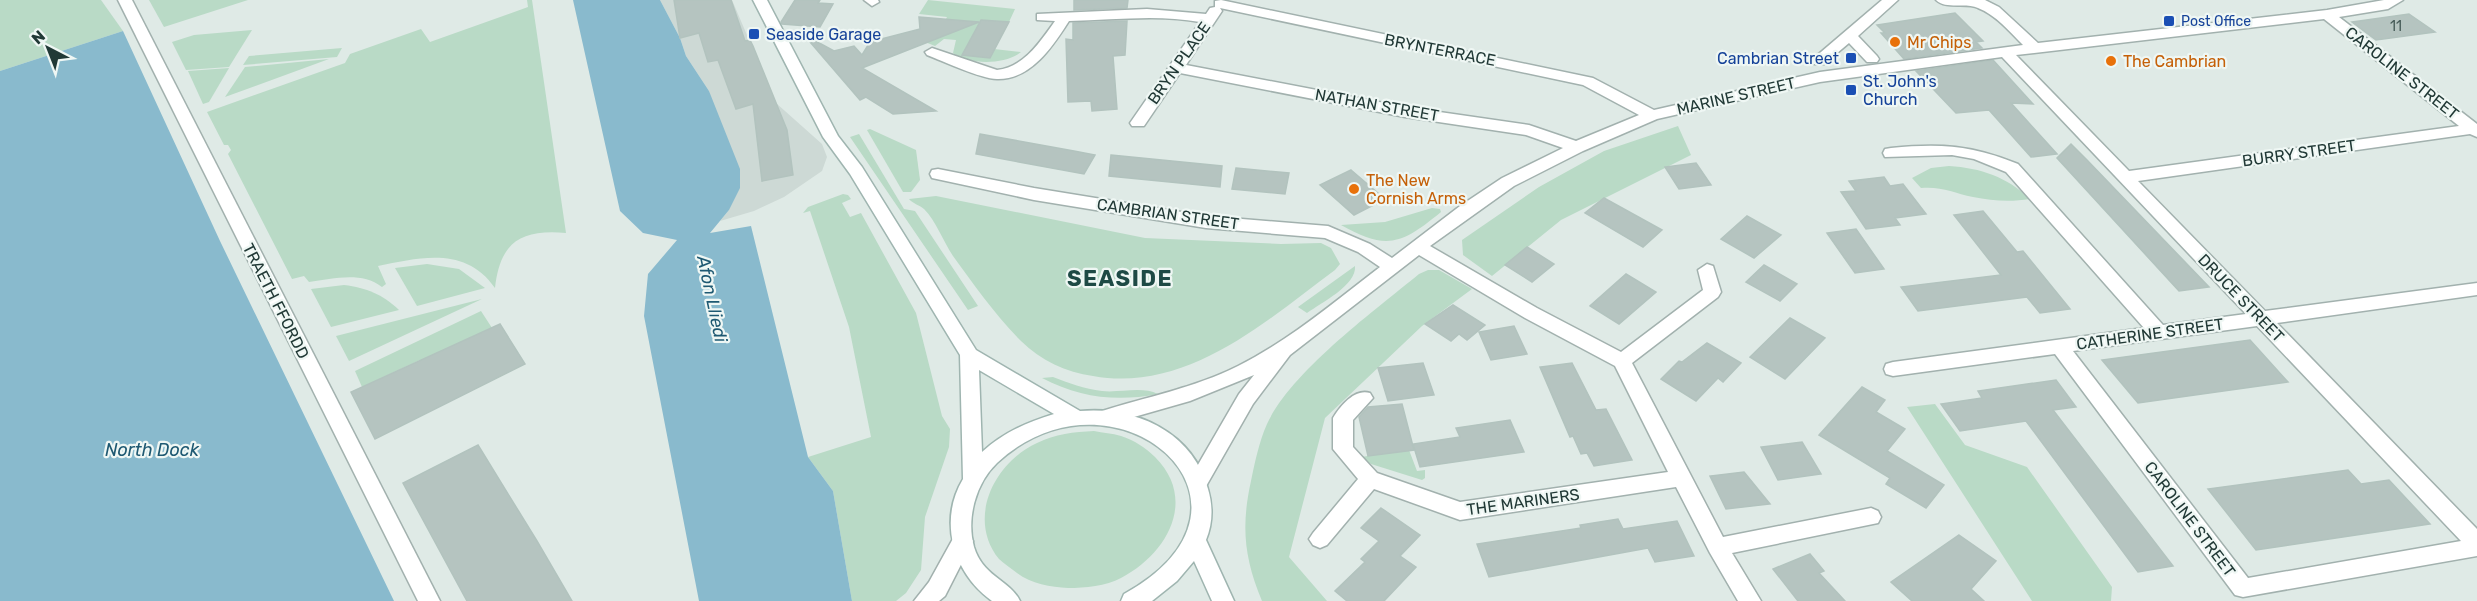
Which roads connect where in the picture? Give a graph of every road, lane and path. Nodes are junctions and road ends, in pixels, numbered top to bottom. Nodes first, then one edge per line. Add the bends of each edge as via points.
1 (125, 0) edge
2 (760, 0) edge
3 (1891, 0) edge
4 (1943, 0) edge
5 (2396, 0) edge
6 (1975, 1) edge
7 (1222, 2) edge
8 (2327, 14) junction
9 (1042, 17) dead end
10 (1065, 18) junction
11 (1209, 19) junction
12 (1850, 36) junction
13 (2035, 48) junction
14 (932, 52) dead end
15 (2005, 52) junction
16 (1872, 59) dead end
17 (1819, 61) dead end
18 (1175, 67) junction
19 (1652, 116) junction
20 (1138, 123) dead end
21 (2475, 131) edge
22 (1577, 147) junction
23 (1891, 153) dead end
24 (938, 174) dead end
25 (2125, 177) junction
26 (1418, 247) junction
27 (1392, 266) junction
28 (1707, 270) dead end
29 (2477, 289) edge
30 (2261, 318) junction
31 (2159, 333) junction
32 (2059, 346) junction
33 (1284, 350) junction
34 (969, 355) junction
35 (1622, 361) junction
36 (1893, 369) dead end
37 (1363, 398) dead end
38 (1075, 417) junction
39 (1106, 417) junction
40 (973, 478) junction
41 (1682, 478) junction
42 (1370, 479) junction
43 (1198, 482) junction
44 (1871, 517) dead end
45 (1320, 539) dead end
46 (1195, 540) junction
47 (962, 541) junction
48 (2477, 545) edge
49 (1717, 547) junction
50 (429, 601) edge
51 (926, 601) edge
52 (1009, 601) edge
53 (1132, 601) edge
54 (1223, 601) edge
55 (1750, 601) edge

1 - 50 street, TRAETH FFORDD
2 - 34 street via 831,137
3 - 12 street
4 - 6 street
5 - 8 street, MARINE STREET via 2383,6
6 - 13 street via 1994,10
7 - 11 street, BRYN PLACE
7 - 19 street, BRYNTERRACE via 1588,81
8 - 13 street, MARINE STREET
8 - 21 street, CAROLINE STREET
9 - 10 street
10 - 11 street via 1141,12 1185,13
10 - 14 street via 1033,58 1004,75
11 - 18 street, BRYN PLACE
12 - 16 street
12 - 17 street
13 - 15 street, MARINE STREET
15 - 19 street, MARINE STREET via 1820,77
15 - 25 street, DRUCE STREET
18 - 20 street, BRYN PLACE
18 - 22 street, NATHAN STREET via 1405,112 1529,130
19 - 22 street, MARINE STREET
21 - 25 street, BURRY STREET
22 - 26 street, MARINE STREET via 1508,182
23 - 31 street via 1945,147 1984,155 2012,168
24 - 27 street, CAMBRIAN STREET via 1206,222 1328,232
25 - 30 street, DRUCE STREET
26 - 27 street, MARINE STREET
26 - 35 street
27 - 33 street, MARINE STREET
28 - 35 street via 1712,292
29 - 30 street, CATHERINE STREET
30 - 31 street, CATHERINE STREET
30 - 48 street, DRUCE STREET
31 - 32 street, CATHERINE STREET
32 - 36 street, CATHERINE STREET
32 - 48 street, CAROLINE STREET via 2243,588
33 - 39 street, MARINE STREET via 1183,396
33 - 43 street, MARINE STREET via 1246,399
34 - 38 street
34 - 40 street
35 - 41 street
37 - 42 street, THE MARINERS via 1343,418 1343,449
38 - 39 street
38 - 40 street via 1043,423 1014,437
39 - 43 street via 1136,423 1163,437 1184,457
40 - 47 street via 962,504
41 - 42 street, THE MARINERS via 1460,511
41 - 49 street
42 - 45 street
43 - 46 street via 1202,510
44 - 49 street
46 - 53 street via 1179,567 1153,591
46 - 54 street
47 - 51 street via 937,589
47 - 52 street via 967,558 983,581
49 - 55 street

